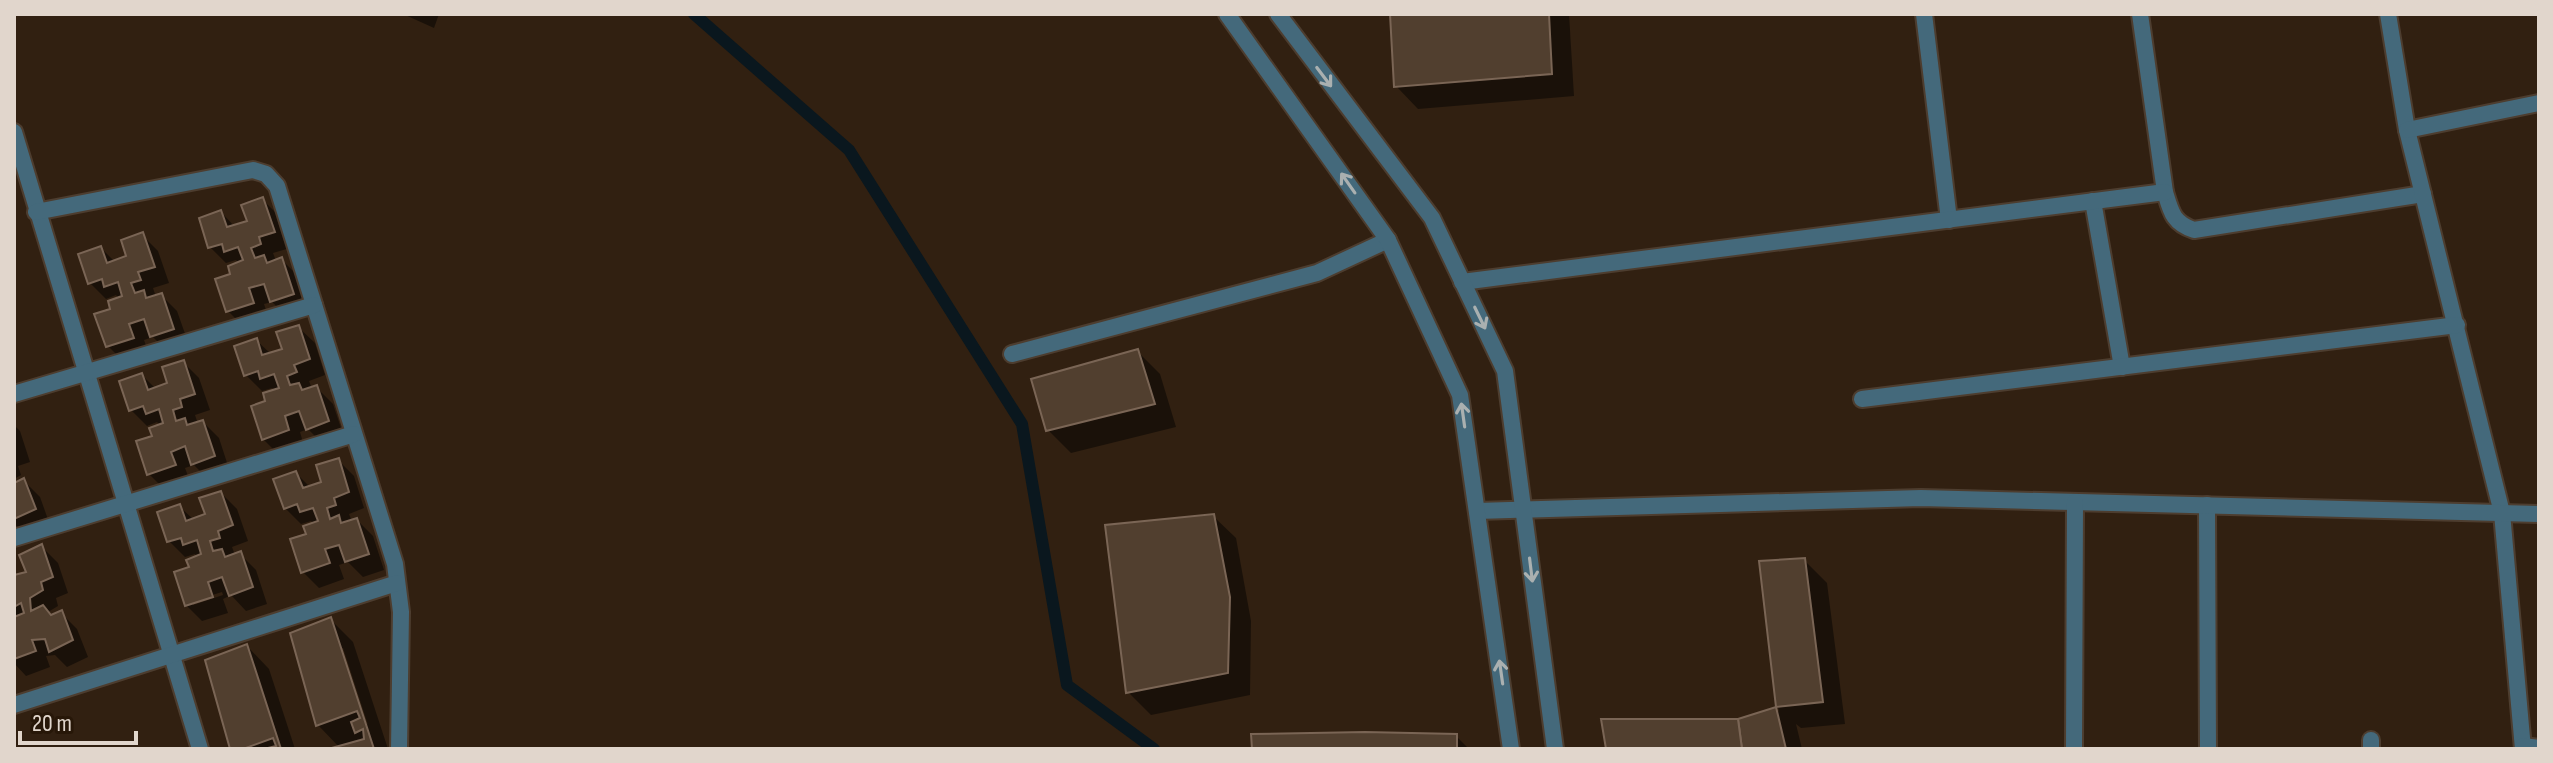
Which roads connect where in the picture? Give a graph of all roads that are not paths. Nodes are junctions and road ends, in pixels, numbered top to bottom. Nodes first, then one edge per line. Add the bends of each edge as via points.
1 (1227, 14) edge
2 (1278, 14) edge
3 (1924, 14) edge
4 (2140, 14) edge
5 (2388, 14) edge
6 (2539, 103) edge
7 (2407, 130) junction
8 (14, 132) edge
9 (20, 178) edge
10 (2165, 192) junction
11 (2423, 194) junction
12 (2093, 201) junction
13 (36, 212) junction
14 (1949, 220) junction
15 (1388, 240) junction
16 (1462, 282) junction
17 (314, 305) junction
18 (2457, 325) junction
19 (1012, 354) dead end
20 (2122, 367) junction
21 (84, 373) junction
22 (14, 394) edge
23 (1862, 399) dead end
24 (354, 434) junction
25 (124, 502) junction
26 (2075, 502) junction
27 (2207, 505) junction
28 (1523, 509) junction
29 (1477, 511) junction
30 (2502, 513) junction
31 (2539, 514) edge
32 (14, 538) edge
33 (397, 583) junction
34 (170, 652) junction
35 (14, 705) edge
36 (2528, 748) edge
37 (200, 749) edge
38 (399, 749) edge
39 (1511, 749) edge
40 (1555, 749) edge
41 (2074, 749) edge
42 (2208, 749) edge

15 -> 1 street
2 -> 16 street via 1432,218
3 - 14 street
4 - 10 street
5 - 7 street
6 - 7 street
7 - 11 street
8 - 9 street
9 - 13 street
10 - 11 street via 2172,217 2194,230
10 - 12 street
11 - 18 street
12 - 14 street
12 - 20 street
13 - 17 street via 253,170 266,174 277,186
13 - 21 street
14 - 16 street
15 - 19 street via 1317,273
29 -> 15 street via 1460,395
16 -> 28 street via 1505,371
17 - 21 street
17 - 24 street
18 - 20 street
18 - 30 street
20 - 23 street
21 - 22 street
21 - 25 street
24 - 25 street
24 - 33 street
25 - 32 street
25 - 34 street
26 - 27 street
26 - 28 street via 1921,498
26 - 41 street
27 - 30 street
27 - 42 street
28 - 29 street
28 -> 40 street
39 -> 29 street
30 - 31 street
30 - 36 street
33 - 34 street
33 - 38 street
34 - 35 street
34 - 37 street

